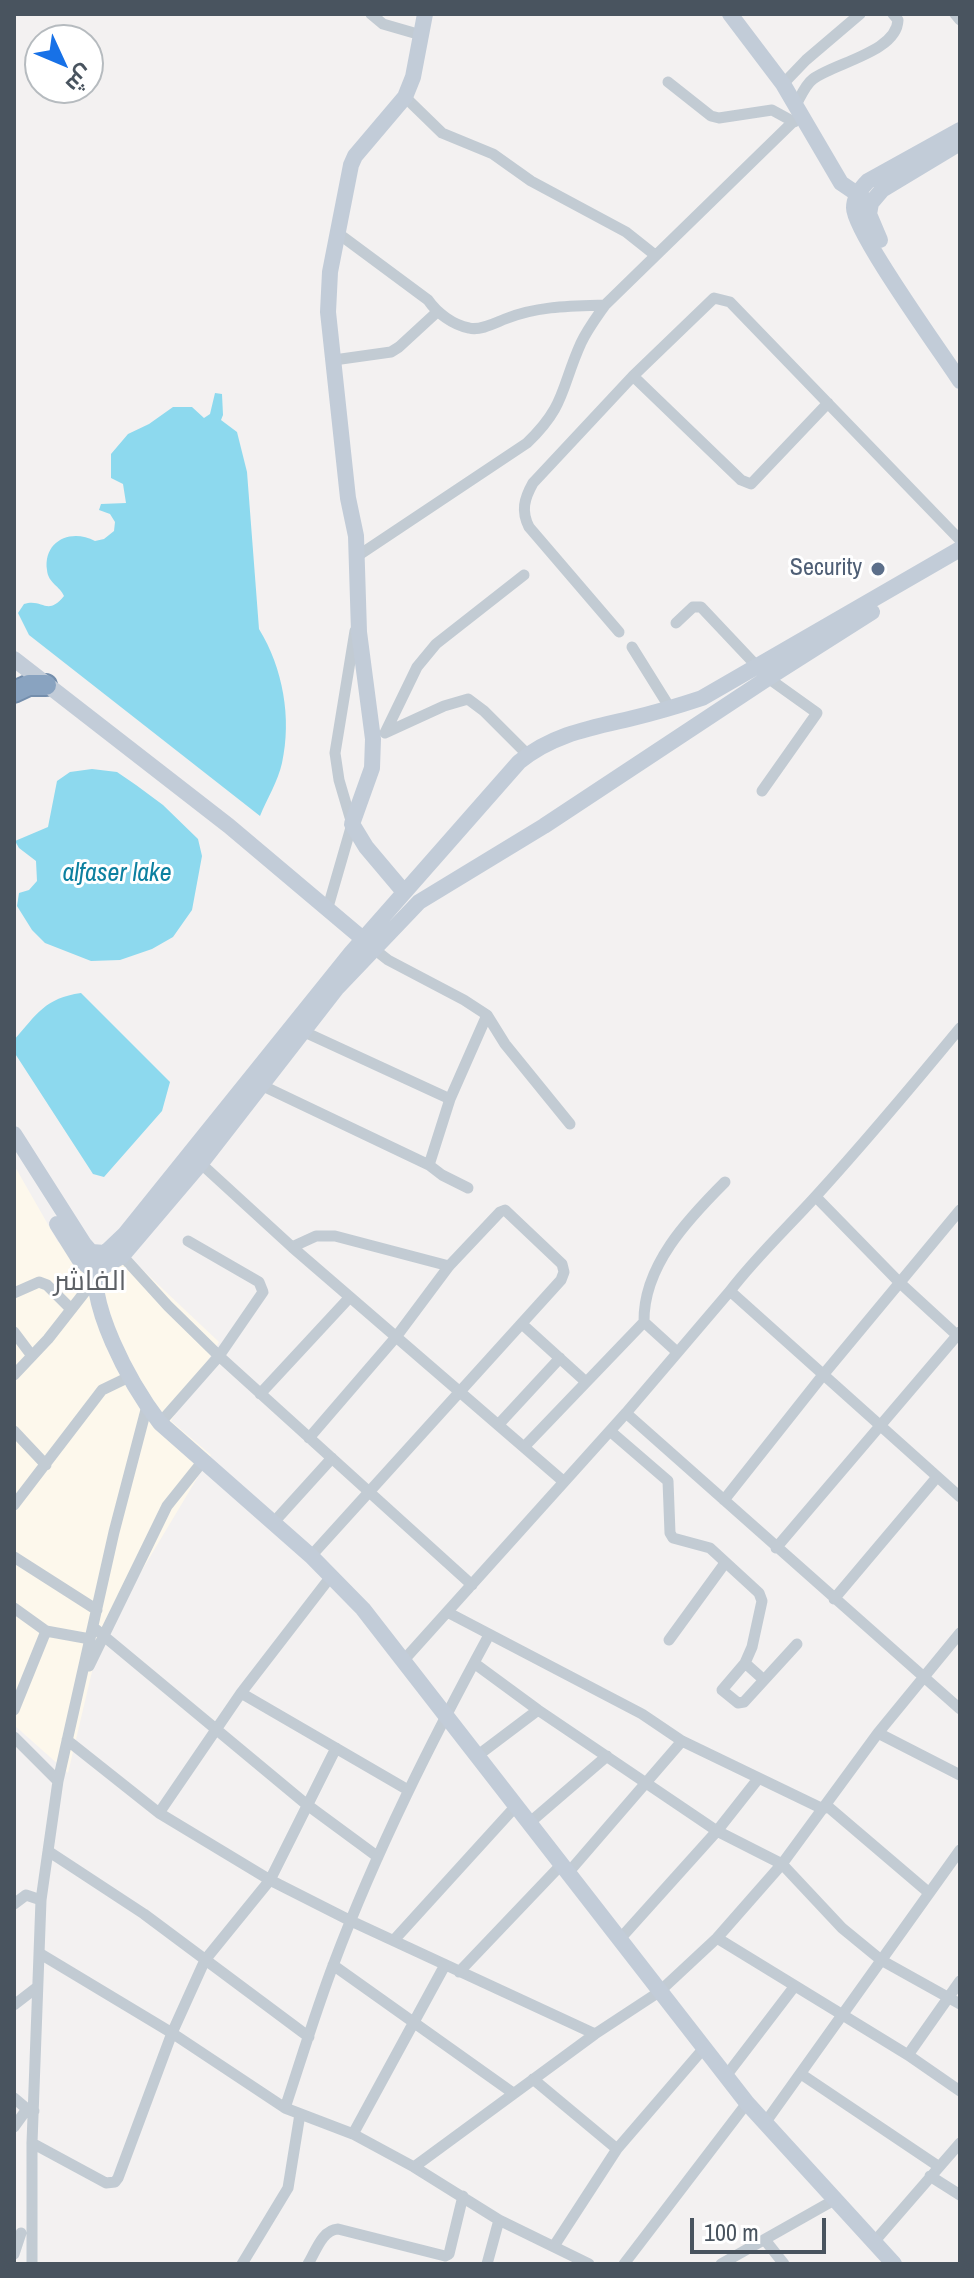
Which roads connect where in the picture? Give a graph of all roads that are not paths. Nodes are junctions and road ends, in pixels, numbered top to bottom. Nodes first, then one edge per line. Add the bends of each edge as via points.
1 (371, 14) edge
2 (425, 14) edge
3 (730, 14) edge
4 (860, 14) edge
5 (893, 14) edge
6 (955, 14) edge
7 (960, 20) edge
8 (421, 35) junction
9 (668, 82) dead end
10 (783, 84) junction
11 (405, 97) junction
12 (797, 114) junction
13 (960, 130) edge
14 (960, 143) edge
15 (836, 174) junction
16 (879, 174) junction
17 (864, 199) junction
18 (339, 234) junction
19 (655, 255) junction
20 (605, 305) junction
21 (437, 312) junction
22 (938, 341) junction
23 (334, 360) junction
24 (960, 367) edge
25 (633, 376) junction
26 (960, 381) edge
27 (828, 403) junction
28 (960, 540) edge
29 (960, 549) edge
30 (960, 556) edge
31 (356, 557) junction
32 (524, 575) dead end
33 (873, 606) junction
34 (357, 610) junction
35 (676, 623) dead end
36 (619, 632) dead end
37 (632, 647) dead end
38 (14, 659) edge
39 (763, 672) junction
40 (46, 685) junction
41 (14, 692) edge
42 (670, 708) junction
43 (379, 736) junction
44 (528, 755) junction
45 (762, 791) dead end
46 (352, 824) junction
47 (430, 863) junction
48 (449, 882) junction
49 (404, 892) junction
50 (415, 906) junction
51 (328, 907) junction
52 (368, 944) junction
53 (487, 1015) junction
54 (960, 1028) edge
55 (298, 1029) junction
56 (261, 1085) junction
57 (242, 1099) junction
58 (450, 1099) junction
59 (570, 1124) dead end
60 (16, 1147) edge
61 (196, 1158) junction
62 (429, 1165) junction
63 (725, 1182) dead end
64 (468, 1188) dead end
65 (816, 1197) junction
66 (960, 1210) edge
67 (188, 1241) dead end
68 (292, 1247) junction
69 (118, 1251) junction
70 (449, 1266) junction
71 (95, 1267) junction
72 (899, 1282) junction
73 (730, 1291) junction
74 (14, 1293) edge
75 (350, 1297) junction
76 (70, 1308) junction
77 (644, 1322) junction
78 (522, 1324) junction
79 (14, 1332) edge
80 (959, 1335) edge
81 (396, 1337) junction
82 (677, 1352) junction
83 (32, 1356) junction
84 (219, 1356) junction
85 (560, 1358) junction
86 (14, 1375) edge
87 (823, 1375) junction
88 (131, 1376) junction
89 (586, 1382) junction
90 (460, 1392) junction
91 (260, 1394) junction
92 (147, 1406) junction
93 (626, 1413) junction
94 (160, 1423) junction
95 (499, 1424) junction
96 (882, 1426) junction
97 (14, 1431) edge
98 (610, 1431) junction
99 (309, 1438) junction
100 (525, 1446) junction
101 (332, 1458) junction
102 (203, 1461) junction
103 (46, 1465) junction
104 (937, 1477) junction
105 (563, 1481) junction
106 (370, 1493) junction
107 (960, 1497) edge
108 (724, 1500) junction
109 (14, 1505) edge
110 (274, 1522) junction
111 (776, 1548) junction
112 (311, 1556) junction
113 (14, 1557) edge
114 (725, 1563) junction
115 (332, 1575) junction
116 (472, 1585) junction
117 (834, 1599) junction
118 (14, 1608) edge
119 (97, 1610) junction
120 (449, 1613) junction
121 (46, 1631) junction
122 (91, 1633) junction
123 (960, 1633) edge
124 (489, 1635) junction
125 (104, 1636) junction
126 (669, 1640) dead end
127 (797, 1644) dead end
128 (403, 1661) junction
129 (474, 1663) junction
130 (745, 1663) junction
131 (923, 1677) junction
132 (764, 1680) junction
133 (80, 1685) junction
134 (241, 1693) junction
135 (960, 1709) edge
136 (14, 1710) edge
137 (538, 1710) junction
138 (445, 1714) junction
139 (216, 1729) junction
140 (878, 1733) junction
141 (14, 1737) edge
142 (67, 1740) junction
143 (682, 1741) junction
144 (336, 1748) junction
145 (477, 1756) junction
146 (607, 1756) junction
147 (960, 1775) edge
148 (758, 1779) junction
149 (58, 1781) junction
150 (648, 1783) junction
151 (408, 1790) junction
152 (306, 1804) junction
153 (515, 1807) junction
154 (824, 1807) junction
155 (159, 1813) junction
156 (528, 1824) junction
157 (717, 1831) junction
158 (960, 1850) edge
159 (48, 1851) junction
160 (378, 1857) junction
161 (782, 1864) junction
162 (949, 1866) junction
163 (564, 1869) junction
164 (960, 1874) edge
165 (270, 1880) junction
166 (14, 1887) edge
167 (928, 1892) junction
168 (26, 1895) junction
169 (41, 1900) junction
170 (14, 1904) edge
171 (351, 1921) junction
172 (717, 1938) junction
173 (394, 1940) junction
174 (619, 1940) junction
175 (39, 1953) junction
176 (205, 1960) junction
177 (881, 1960) junction
178 (333, 1965) junction
179 (445, 1965) junction
180 (459, 1972) junction
181 (960, 1981) edge
182 (794, 1987) junction
183 (36, 1988) junction
184 (659, 1992) junction
185 (948, 1996) junction
186 (960, 2004) edge
187 (14, 2005) edge
188 (843, 2015) junction
189 (414, 2021) junction
190 (172, 2033) junction
191 (595, 2034) junction
192 (309, 2037) junction
193 (704, 2048) junction
194 (908, 2055) junction
195 (801, 2074) junction
196 (726, 2076) junction
197 (533, 2079) junction
198 (960, 2091) edge
199 (513, 2093) junction
200 (14, 2098) edge
201 (747, 2103) junction
202 (285, 2108) junction
203 (30, 2110) junction
204 (300, 2114) junction
205 (765, 2123) junction
206 (14, 2127) edge
207 (353, 2134) junction
208 (32, 2143) junction
209 (960, 2143) edge
210 (617, 2149) junction
211 (414, 2167) junction
212 (934, 2171) junction
213 (960, 2195) edge
214 (463, 2196) junction
215 (836, 2199) junction
216 (499, 2220) junction
217 (22, 2233) edge
218 (765, 2240) junction
219 (874, 2242) junction
220 (554, 2246) junction
221 (14, 2254) edge
222 (32, 2264) edge
223 (242, 2264) edge
224 (308, 2264) edge
225 (487, 2264) edge
226 (589, 2264) edge
227 (624, 2264) edge
228 (721, 2264) edge
229 (784, 2264) edge
230 (894, 2264) edge

1 - 8 street via 383,24
2 - 8 street
3 - 10 street
4 - 10 street
5 - 12 street via 896,31 866,56 811,81
6 - 7 street
8 - 11 street
9 - 12 street via 719,118 772,110
10 - 12 street
11 - 18 street via 355,156
11 - 19 street via 442,133 493,154 531,181 626,232
12 - 15 street
12 - 19 street
13 - 16 street
14 - 17 street
15 - 16 street
15 - 17 street
16 - 17 street via 868,181
17 - 22 street via 855,214 863,231
18 - 21 street
18 - 23 street via 328,312
19 - 20 street
20 - 21 street via 524,311 470,329
20 - 31 street via 581,342 558,407 539,432
21 - 23 street via 391,352
22 - 24 street
22 - 26 street
23 - 31 street
25 - 27 street via 709,301 722,298
25 - 27 street via 751,484
25 - 36 street via 533,483 523,507 529,527
27 - 28 street
29 - 33 street
30 - 33 street
31 - 34 street
32 - 43 street via 436,644 417,667
33 - 39 street
34 - 43 street
34 - 46 street via 335,753
35 - 39 street via 697,605
37 - 42 street
38 - 40 street
39 - 42 street
39 - 45 street via 817,716
39 - 48 street via 544,826
40 - 41 highway
40 - 51 street
42 - 44 street via 590,728
43 - 44 street via 468,699
43 - 46 street
44 - 47 street
46 - 49 street
46 - 51 street
47 - 48 street
47 - 49 street
48 - 50 street
49 - 50 street
49 - 52 street
50 - 52 street
51 - 52 street
52 - 53 street
52 - 55 street
53 - 58 street
53 - 59 street
54 - 65 street
55 - 56 street
55 - 57 street
55 - 58 street
56 - 57 street
56 - 62 street
57 - 61 street
58 - 62 street
60 - 71 street via 79,1259
61 - 68 street
61 - 69 street
62 - 64 street
63 - 77 street via 658,1265 647,1288
65 - 72 street
65 - 73 street
66 - 72 street
67 - 84 street via 262,1287
68 - 70 street via 316,1236 335,1236
68 - 75 street
69 - 71 street via 105,1253
69 - 84 street
70 - 78 street via 505,1210 562,1264 564,1272
70 - 81 street
71 - 76 street
71 - 88 street via 105,1322
72 - 80 street
72 - 87 street
73 - 82 street
73 - 87 street
74 - 76 street via 39,1282
75 - 81 street
75 - 91 street
76 - 83 street
77 - 82 street
77 - 89 street
78 - 85 street
78 - 90 street
79 - 83 street
80 - 96 street
81 - 90 street
81 - 99 street
82 - 93 street
83 - 86 street
84 - 91 street
84 - 94 street
85 - 89 street
85 - 95 street
87 - 96 street
87 - 108 street
88 - 92 street
88 - 103 street via 102,1390
89 - 100 street
90 - 95 street
90 - 106 street
91 - 99 street
92 - 94 street
92 - 119 street
93 - 98 street
93 - 108 street
94 - 102 street
95 - 100 street
96 - 104 street
96 - 111 street
97 - 103 street
98 - 105 street
98 - 114 street via 668,1481 673,1538 710,1548
99 - 101 street
100 - 105 street
101 - 106 street
101 - 110 street
102 - 110 street
102 - 125 street via 167,1506
103 - 109 street
104 - 107 street
104 - 117 street
105 - 116 street
106 - 112 street
106 - 116 street
108 - 111 street
110 - 112 street
111 - 117 street
112 - 115 street
113 - 119 street
114 - 126 street
114 - 130 street via 762,1601
115 - 128 street
115 - 134 street
116 - 120 street
117 - 131 street
118 - 121 street
119 - 122 street
120 - 124 street
120 - 128 street
121 - 122 street
121 - 136 street
122 - 125 street
122 - 133 street
123 - 131 street
124 - 129 street
124 - 143 street via 642,1714
125 - 133 street
125 - 139 street
127 - 132 street
128 - 138 street
129 - 137 street
129 - 138 street
130 - 132 street
130 - 132 street via 722,1690 741,1704
131 - 135 street
131 - 140 street
133 - 142 street
134 - 139 street
134 - 144 street
137 - 145 street
137 - 146 street
138 - 145 street
138 - 151 street
139 - 152 street
139 - 155 street
140 - 147 street
140 - 154 street
141 - 149 street
142 - 149 street
142 - 155 street
143 - 148 street
143 - 150 street
144 - 151 street
144 - 152 street
145 - 153 street
146 - 150 street
146 - 156 street
148 - 154 street
148 - 157 street
149 - 159 street
150 - 157 street
150 - 163 street
151 - 160 street
152 - 160 street
152 - 165 street
153 - 156 street
153 - 173 street
154 - 161 street
154 - 167 street
155 - 165 street
156 - 163 street
157 - 161 street
157 - 174 street
158 - 162 street
159 - 169 street
159 - 176 street
160 - 171 street
161 - 172 street
161 - 177 street via 842,1928
162 - 164 street
162 - 167 street
163 - 174 street
163 - 180 street
165 - 171 street
165 - 176 street
166 - 168 street
167 - 177 street
168 - 169 street
168 - 170 street
169 - 175 street
171 - 173 street
171 - 178 street
172 - 182 street
172 - 184 street
173 - 179 street
174 - 184 street
175 - 183 street
175 - 190 street
176 - 190 street
176 - 192 street
177 - 185 street
177 - 188 street
178 - 189 street
178 - 192 street
179 - 180 street
179 - 189 street
180 - 191 street
181 - 185 street
182 - 188 street
182 - 196 street
183 - 187 street
183 - 203 street
184 - 191 street
184 - 193 street
185 - 186 street
185 - 194 street
188 - 194 street
188 - 195 street
189 - 199 street
189 - 207 street
190 - 202 street
190 - 208 street via 115,2182 106,2183
191 - 197 street
192 - 202 street
193 - 196 street
193 - 210 street
194 - 198 street
195 - 205 street
195 - 212 street
196 - 201 street
197 - 199 street
197 - 210 street
199 - 211 street
200 - 203 street
201 - 205 street
201 - 227 street
202 - 204 street
203 - 206 street
203 - 208 street
204 - 207 street
204 - 223 street via 288,2188
205 - 215 street
207 - 211 street
208 - 217 street
209 - 212 street
210 - 220 street
211 - 214 street
212 - 213 street
212 - 219 street
214 - 216 street
214 - 224 street via 445,2256 331,2229
215 - 218 street
215 - 219 street
216 - 220 street
216 - 225 street
217 - 221 street
217 - 222 street
218 - 228 street
218 - 229 street
219 - 230 street
220 - 226 street

